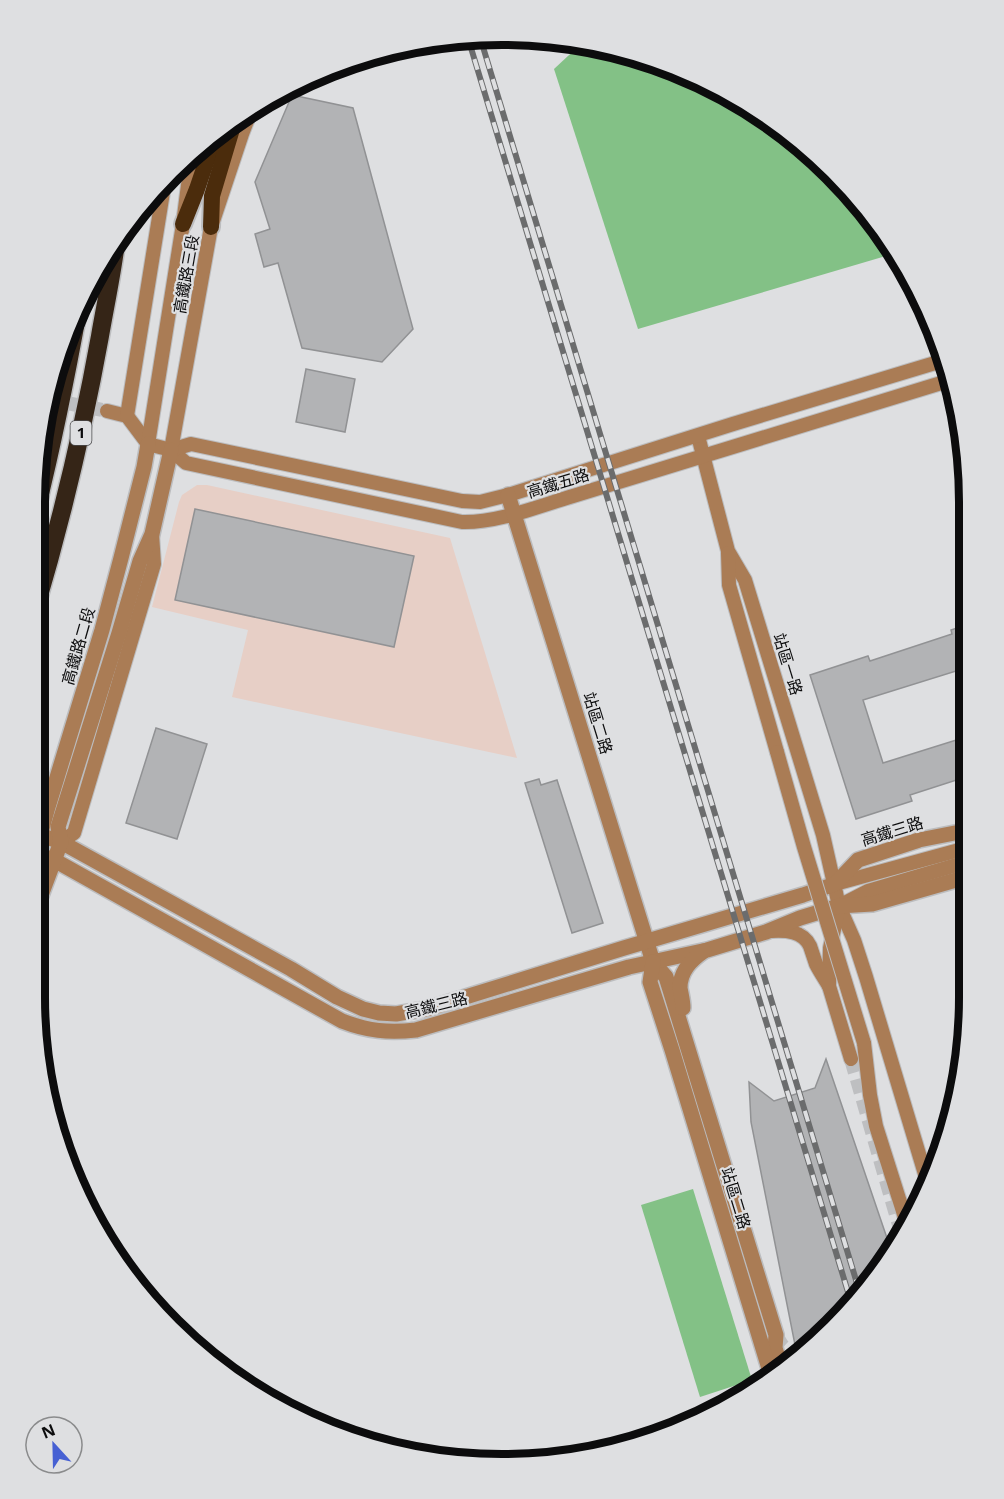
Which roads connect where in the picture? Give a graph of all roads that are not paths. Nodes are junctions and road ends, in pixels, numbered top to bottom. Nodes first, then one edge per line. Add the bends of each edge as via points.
1 (246, 123) edge
2 (230, 134) edge
3 (209, 151) edge
4 (193, 166) edge
5 (162, 196) edge
6 (183, 224) junction
7 (211, 227) junction
8 (113, 262) edge
9 (70, 352) edge
10 (937, 362) edge
11 (943, 383) edge
12 (106, 411) tunnel mouth
13 (127, 416) junction
14 (698, 436) junction
15 (148, 444) junction
16 (171, 450) junction
17 (703, 456) junction
18 (47, 463) edge
19 (508, 495) junction
20 (514, 514) junction
21 (728, 551) junction
22 (45, 575) edge
23 (45, 815) edge
24 (959, 832) edge
25 (45, 836) edge
26 (61, 842) junction
27 (959, 851) edge
28 (45, 857) edge
29 (54, 860) junction
30 (959, 864) edge
31 (959, 879) edge
32 (45, 884) edge
33 (835, 884) junction
34 (839, 906) junction
35 (766, 932) junction
36 (646, 941) junction
37 (707, 950) junction
38 (653, 962) junction
39 (829, 986) junction
40 (876, 1010) junction
41 (839, 1022) junction
42 (686, 1041) junction
43 (850, 1059) tunnel mouth
44 (924, 1171) edge
45 (904, 1215) edge
46 (779, 1361) edge
47 (769, 1368) edge

1 - 7 street, 高鐵路三段
2 - 7 highway via 212,196
3 - 6 highway
4 - 6 street, 高鐵路三段
5 - 13 street
6 - 15 street, 高鐵路三段
7 - 16 street, 高鐵路三段
8 - 22 highway, 1 via 72,472
9 - 18 highway, 1
10 - 14 street, 高鐵五路
11 - 17 street, 高鐵五路
12 - 13 street
13 - 15 street
14 - 17 street, 站區一路
14 - 19 street, 高鐵五路
15 - 16 street, 高鐵五路
15 - 23 street, 高鐵路二段 via 102,630
16 - 19 street, 高鐵五路 via 191,444 462,501 480,502
16 - 20 street, 高鐵五路 via 186,464 462,522
16 - 26 street via 152,534 140,561 58,827
17 - 20 street, 高鐵五路
17 - 21 street, 站區一路
19 - 20 street, 站區二路
20 - 36 street, 站區二路
21 - 33 street, 站區一路 via 745,580
21 - 45 street, bridge via 729,585 864,1043 876,1126
24 - 33 street, 高鐵三路 via 858,860
25 - 26 street, 高鐵三路
26 - 29 street
26 - 36 street, 高鐵三路 via 337,998 379,1013 430,1008
27 - 33 street, 高鐵三路
28 - 29 street, 高鐵三路
29 - 32 street
29 - 38 street, 高鐵三路 via 342,1020 377,1031 416,1030
30 - 34 street, 高鐵三路 via 868,891
31 - 34 street, 高鐵三路 via 872,904
33 - 34 street, 站區一路
33 - 36 street, 高鐵三路
34 - 35 street, 高鐵三路
34 - 39 street, 站區一路 via 830,948
34 - 40 street, 站區一路
35 - 37 street, 高鐵三路
35 - 39 street via 788,931 804,938
36 - 38 street, 站區二路
37 - 38 street, 高鐵三路
37 - 42 street via 687,966 681,983
38 - 42 street, 站區二路 via 666,977
38 - 47 street, 站區二路 via 650,982
39 - 41 street, 站區一路
40 - 41 street via 865,997 851,996 841,1005
40 - 44 street, 站區一路
41 - 43 street, 站區一路
42 - 46 street, 站區二路 via 776,1335

